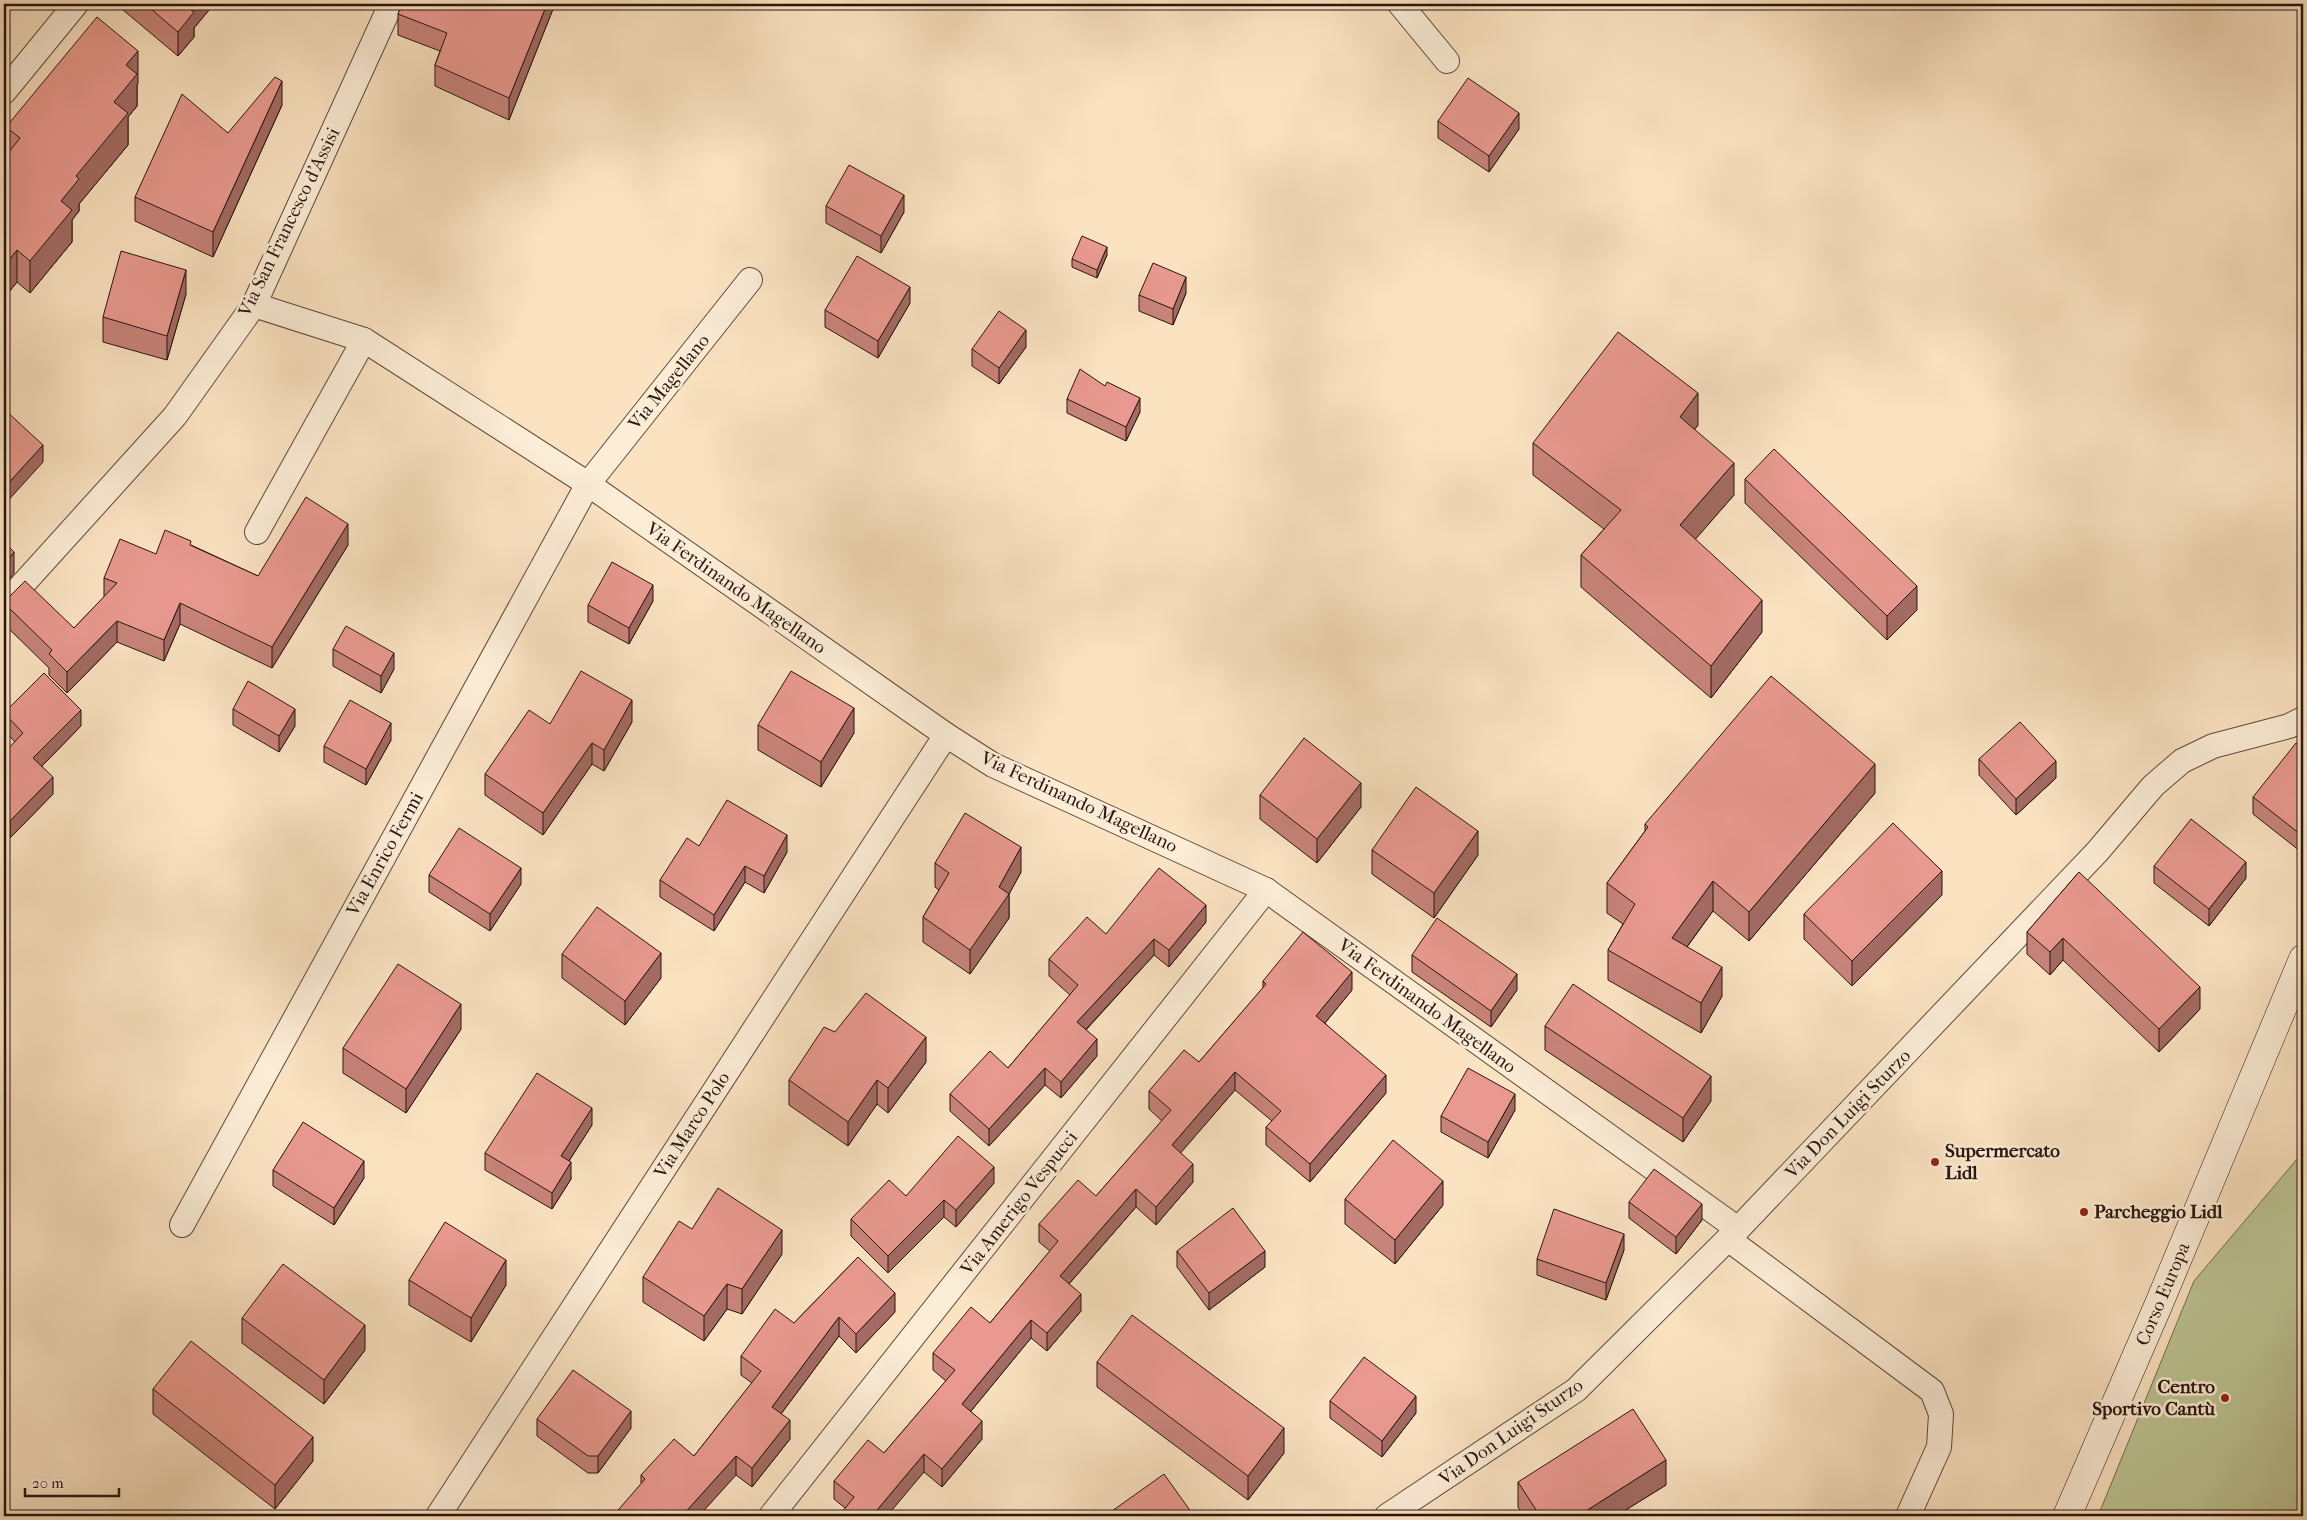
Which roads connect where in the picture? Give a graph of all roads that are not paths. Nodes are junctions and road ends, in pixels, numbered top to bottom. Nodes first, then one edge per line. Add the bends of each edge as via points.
1 (76, 4) edge
2 (391, 4) edge
3 (1400, 4) edge
4 (1447, 61) dead end
5 (4, 92) edge
6 (750, 280) dead end
7 (254, 305) junction
8 (364, 340) junction
9 (588, 484) junction
10 (257, 532) dead end
11 (4, 605) edge
12 (2303, 718) edge
13 (946, 735) junction
14 (1266, 890) junction
15 (2303, 960) edge
16 (182, 1225) dead end
17 (1733, 1234) junction
18 (438, 1516) edge
19 (771, 1516) edge
20 (1386, 1516) edge
21 (1908, 1516) edge
22 (2068, 1516) edge

1 - 5 street
2 - 7 street, Via San Francesco d'Assisi
3 - 4 street
6 - 9 street, Via Magellano
7 - 8 street, Via Ferdinando Magellano
7 - 11 street, Via San Francesco d'Assisi via 176,416
8 - 9 street, Via Ferdinando Magellano
8 - 10 street
9 - 13 street, Via Ferdinando Magellano
9 - 16 street, Via Enrico Fermi
12 - 17 street, Via Don Luigi Sturzo via 2289,726 2213,746 2182,761 2153,786 2097,852
13 - 14 street, Via Ferdinando Magellano via 993,765
13 - 18 street, Via Marco Polo
14 - 17 street, Via Ferdinando Magellano
14 - 19 street, Via Amerigo Vespucci
15 - 22 main road, Corso Europa
17 - 20 street, Via Don Luigi Sturzo via 1576,1390
17 - 21 street, Via Ferdinando Magellano via 1932,1391 1941,1414 1939,1448

